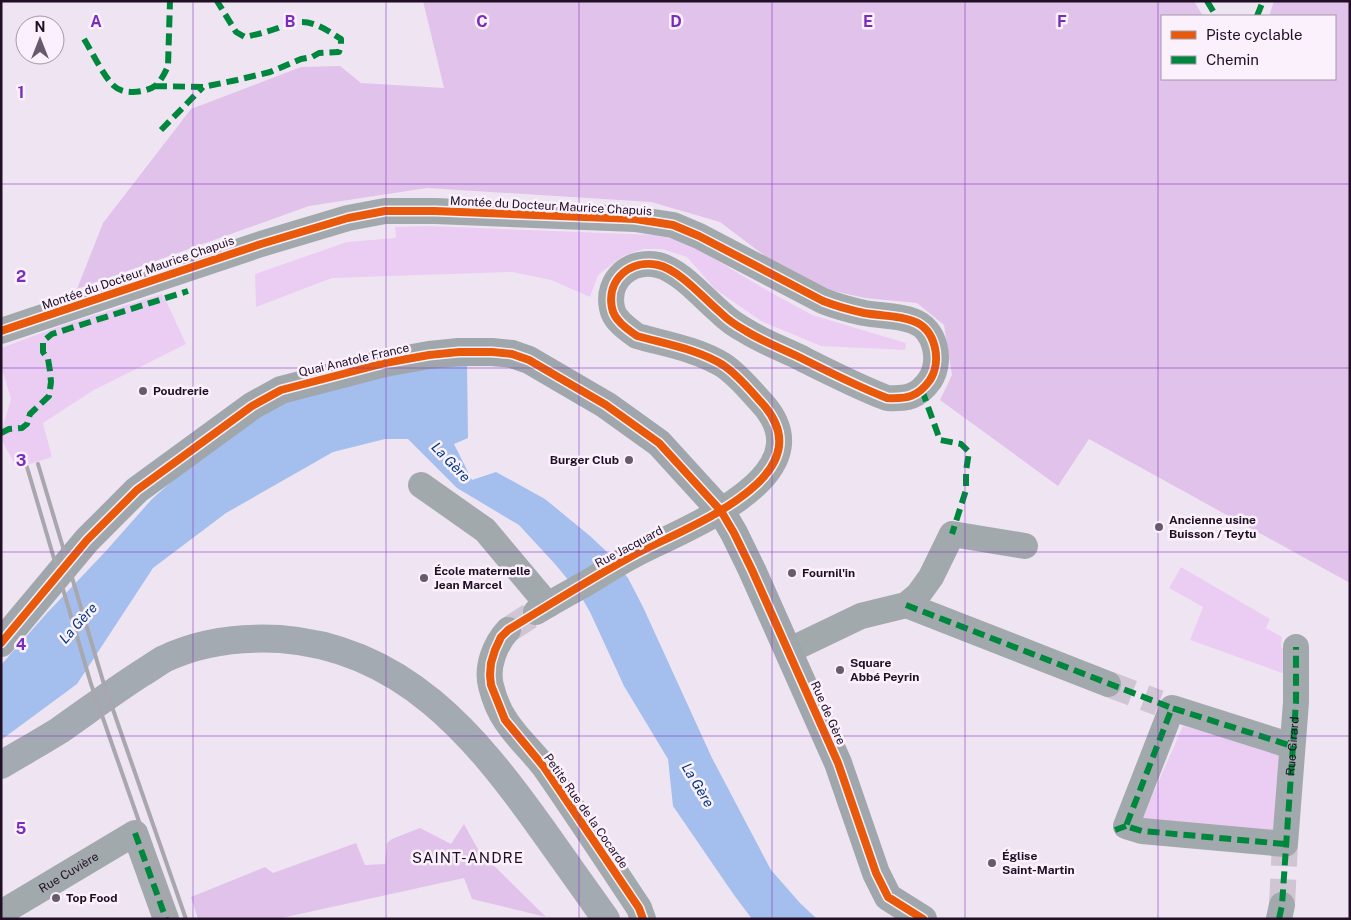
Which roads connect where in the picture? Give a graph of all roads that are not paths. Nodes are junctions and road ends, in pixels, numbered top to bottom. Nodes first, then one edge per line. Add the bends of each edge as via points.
1 (1, 332) edge
2 (422, 485) dead end
3 (722, 511) junction
4 (1025, 546) dead end
5 (906, 605) junction
6 (508, 630) tunnel mouth
7 (1, 643) edge
8 (1296, 647) dead end
9 (788, 651) junction
10 (1108, 684) tunnel mouth
11 (59, 731) junction
12 (1292, 746) junction
13 (1, 765) edge
14 (1, 787) edge
15 (1, 913) edge
16 (921, 918) edge
17 (166, 919) edge
18 (606, 919) edge
19 (643, 919) edge

1 - 3 street, Montée du Docteur Maurice Chapuis via 261,244 348,218 385,211 625,219 673,225 823,302 863,313 915,321 927,331 935,344 935,367 931,378 922,390 911,397 887,398 746,331 722,315 668,268 642,264 619,276 613,286 612,309 628,330 637,336 700,354 723,365 770,411 778,426 779,447 769,469 748,492
2 - 3 street, Rue Jacquard via 485,530 549,605 633,555
3 - 7 main road, Quai Anatole France via 659,443 606,405 529,360 492,352 429,355 385,362 281,390 252,406 137,490 87,540
3 - 9 main road, Rue de Gère
4 - 5 street via 952,534 931,578
5 - 9 street via 861,616
5 - 10 street
6 - 19 street, Petite Rue de la Cocarde via 495,650 490,675 505,720 544,767 639,908
8 - 12 street, Rue Girard
9 - 16 main road, Rue de Gère via 838,763 876,873 888,897
11 - 13 main road
11 - 14 main road
11 - 18 main road via 122,685 164,659 190,649 240,639 266,638 294,640 344,652 395,676 447,714 498,770
12 - 12 street, Rue Girard via 1285,844 1121,828 1166,705
15 - 17 street, Rue Cuvière via 135,833

